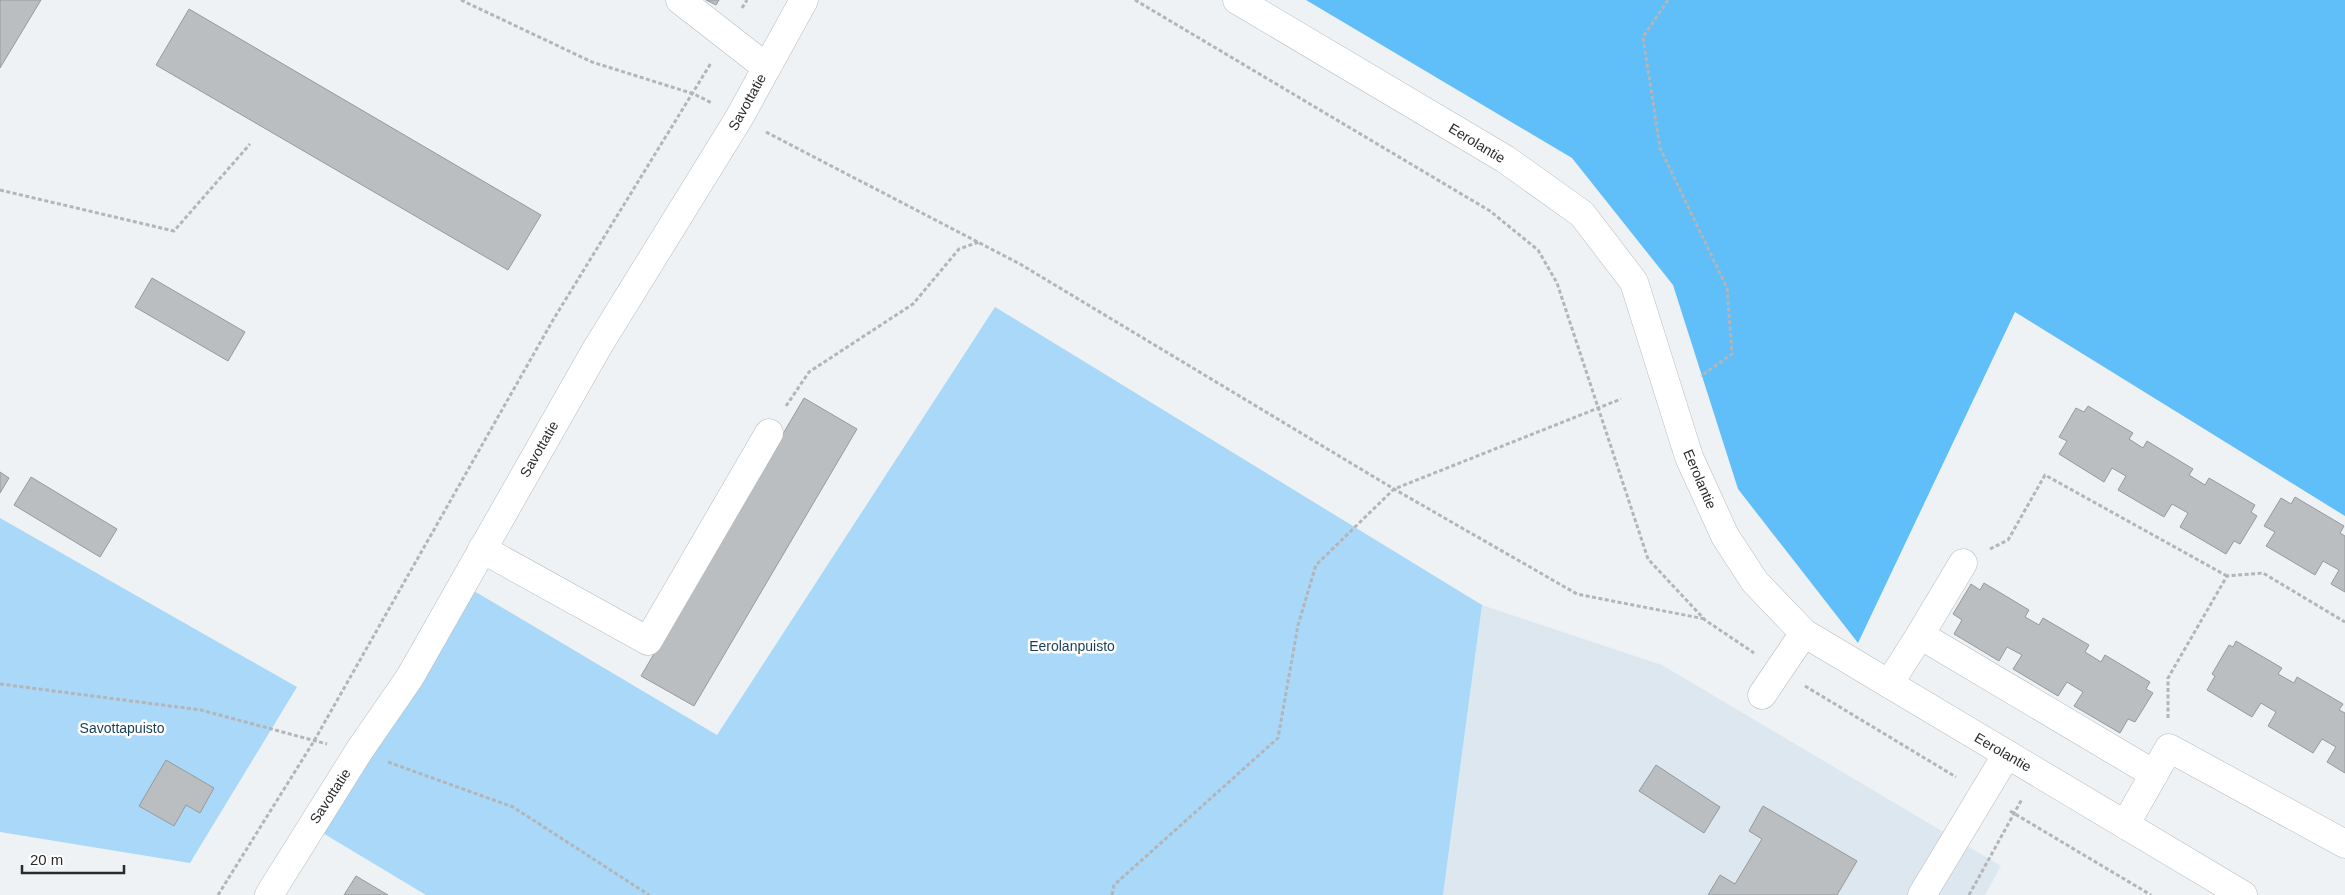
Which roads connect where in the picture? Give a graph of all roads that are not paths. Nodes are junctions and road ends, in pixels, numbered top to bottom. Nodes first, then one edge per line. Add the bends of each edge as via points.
1 (680, 0) edge
2 (804, 0) edge
3 (1237, 0) edge
4 (766, 67) junction
5 (769, 433) road end
6 (482, 550) junction
7 (1963, 563) road end
8 (1804, 633) junction
9 (1920, 635) junction
10 (1889, 684) junction
11 (1762, 695) dead end
12 (2007, 754) junction
13 (2154, 774) junction
14 (2126, 825) junction
15 (2345, 844) edge
16 (2240, 894) edge
17 (269, 895) edge
18 (1922, 895) edge

1 - 4 street
2 - 4 street, Savottatie
3 - 8 street, Eerolantie via 1505,159 1582,214 1634,282 1689,457 1725,536 1755,582
4 - 6 street, Savottatie via 739,118 597,348
5 - 6 street via 648,641
6 - 17 street, Savottatie via 410,677 359,751
7 - 9 street
8 - 10 street, Eerolantie
8 - 11 street
9 - 10 street
9 - 13 street
10 - 12 street, Eerolantie
12 - 14 street, Eerolantie
12 - 18 street
13 - 14 street
13 - 15 street via 2168,748
14 - 16 street, Eerolantie

